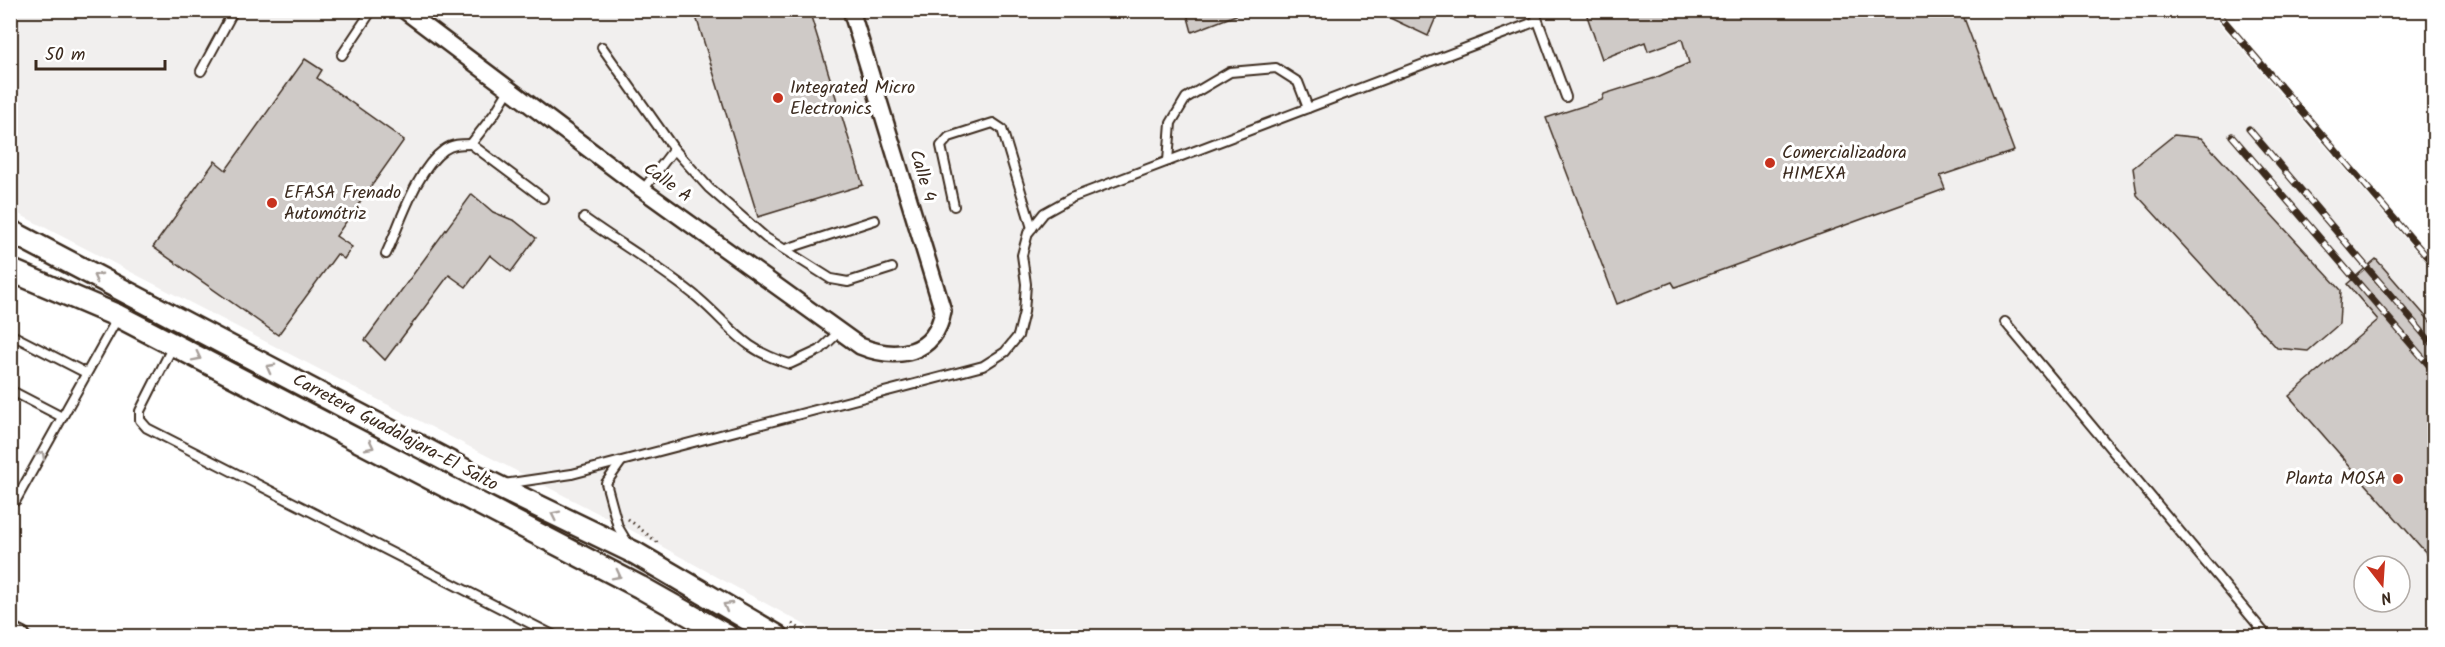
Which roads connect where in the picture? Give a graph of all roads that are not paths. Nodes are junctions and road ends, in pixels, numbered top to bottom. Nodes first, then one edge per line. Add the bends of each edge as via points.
1 (234, 10) edge
2 (372, 10) edge
3 (404, 10) edge
4 (851, 10) edge
5 (1534, 10) edge
6 (1537, 21) junction
7 (602, 47) dead end
8 (342, 55) dead end
9 (201, 71) dead end
10 (509, 90) junction
11 (1566, 97) dead end
12 (1308, 108) junction
13 (471, 144) junction
14 (674, 148) junction
15 (1168, 161) junction
16 (643, 190) junction
17 (543, 198) dead end
18 (954, 206) dead end
19 (584, 218) dead end
20 (875, 220) dead end
21 (1032, 228) junction
22 (10, 231) edge
23 (786, 249) junction
24 (386, 254) dead end
25 (892, 268) dead end
26 (10, 270) edge
27 (118, 316) junction
28 (2005, 322) dead end
29 (840, 332) junction
30 (10, 334) edge
31 (174, 345) junction
32 (921, 347) joint
33 (87, 373) junction
34 (10, 390) edge
35 (62, 417) junction
36 (621, 462) junction
37 (494, 485) junction
38 (10, 504) edge
39 (635, 554) junction
40 (10, 630) edge
41 (22, 636) edge
42 (555, 636) edge
43 (727, 636) edge
44 (777, 636) edge
45 (2266, 636) edge

1 - 9 lane
2 - 8 lane
3 - 10 street, Calle A
4 - 32 street, Calle 4 via 943,311 940,325
5 - 6 lane
6 - 11 lane
6 - 12 lane
7 - 14 lane
10 - 13 lane
10 - 16 street, Calle A
12 - 15 lane
12 - 15 lane via 1298,82 1276,68 1230,72 1186,98 1171,123
13 - 17 lane
13 - 24 lane via 455,144 445,149 425,168
14 - 16 lane
14 - 23 lane via 709,188 766,238
15 - 21 lane via 1071,198 1044,213
16 - 29 street, Calle A
18 - 21 lane via 941,146 949,137 993,123 1002,129
19 - 29 lane via 697,298 743,343 766,357 790,364 820,350
20 - 23 lane
21 - 36 lane via 1022,255 1026,284 1018,336 1005,352 983,366
37 -> 22 main road, Carretera Guadalajara-El Salto
23 - 25 lane via 831,279 848,282
26 - 27 main road, Carretera Guadalajara-El Salto
27 - 31 main road, Carretera Guadalajara-El Salto
27 - 33 lane
28 - 45 lane
29 - 32 street, Calle A via 875,352 890,354
30 - 33 lane
31 - 42 lane via 140,411 140,420 147,428
31 -> 43 main road, Carretera Guadalajara-El Salto
33 - 35 lane
34 - 35 lane
38 -> 35 lane via 16,500
36 - 37 lane via 572,474
36 - 39 lane via 606,483 618,527
39 -> 37 main road, Carretera Guadalajara-El Salto
44 -> 39 main road, Carretera Guadalajara-El Salto
40 - 41 street

